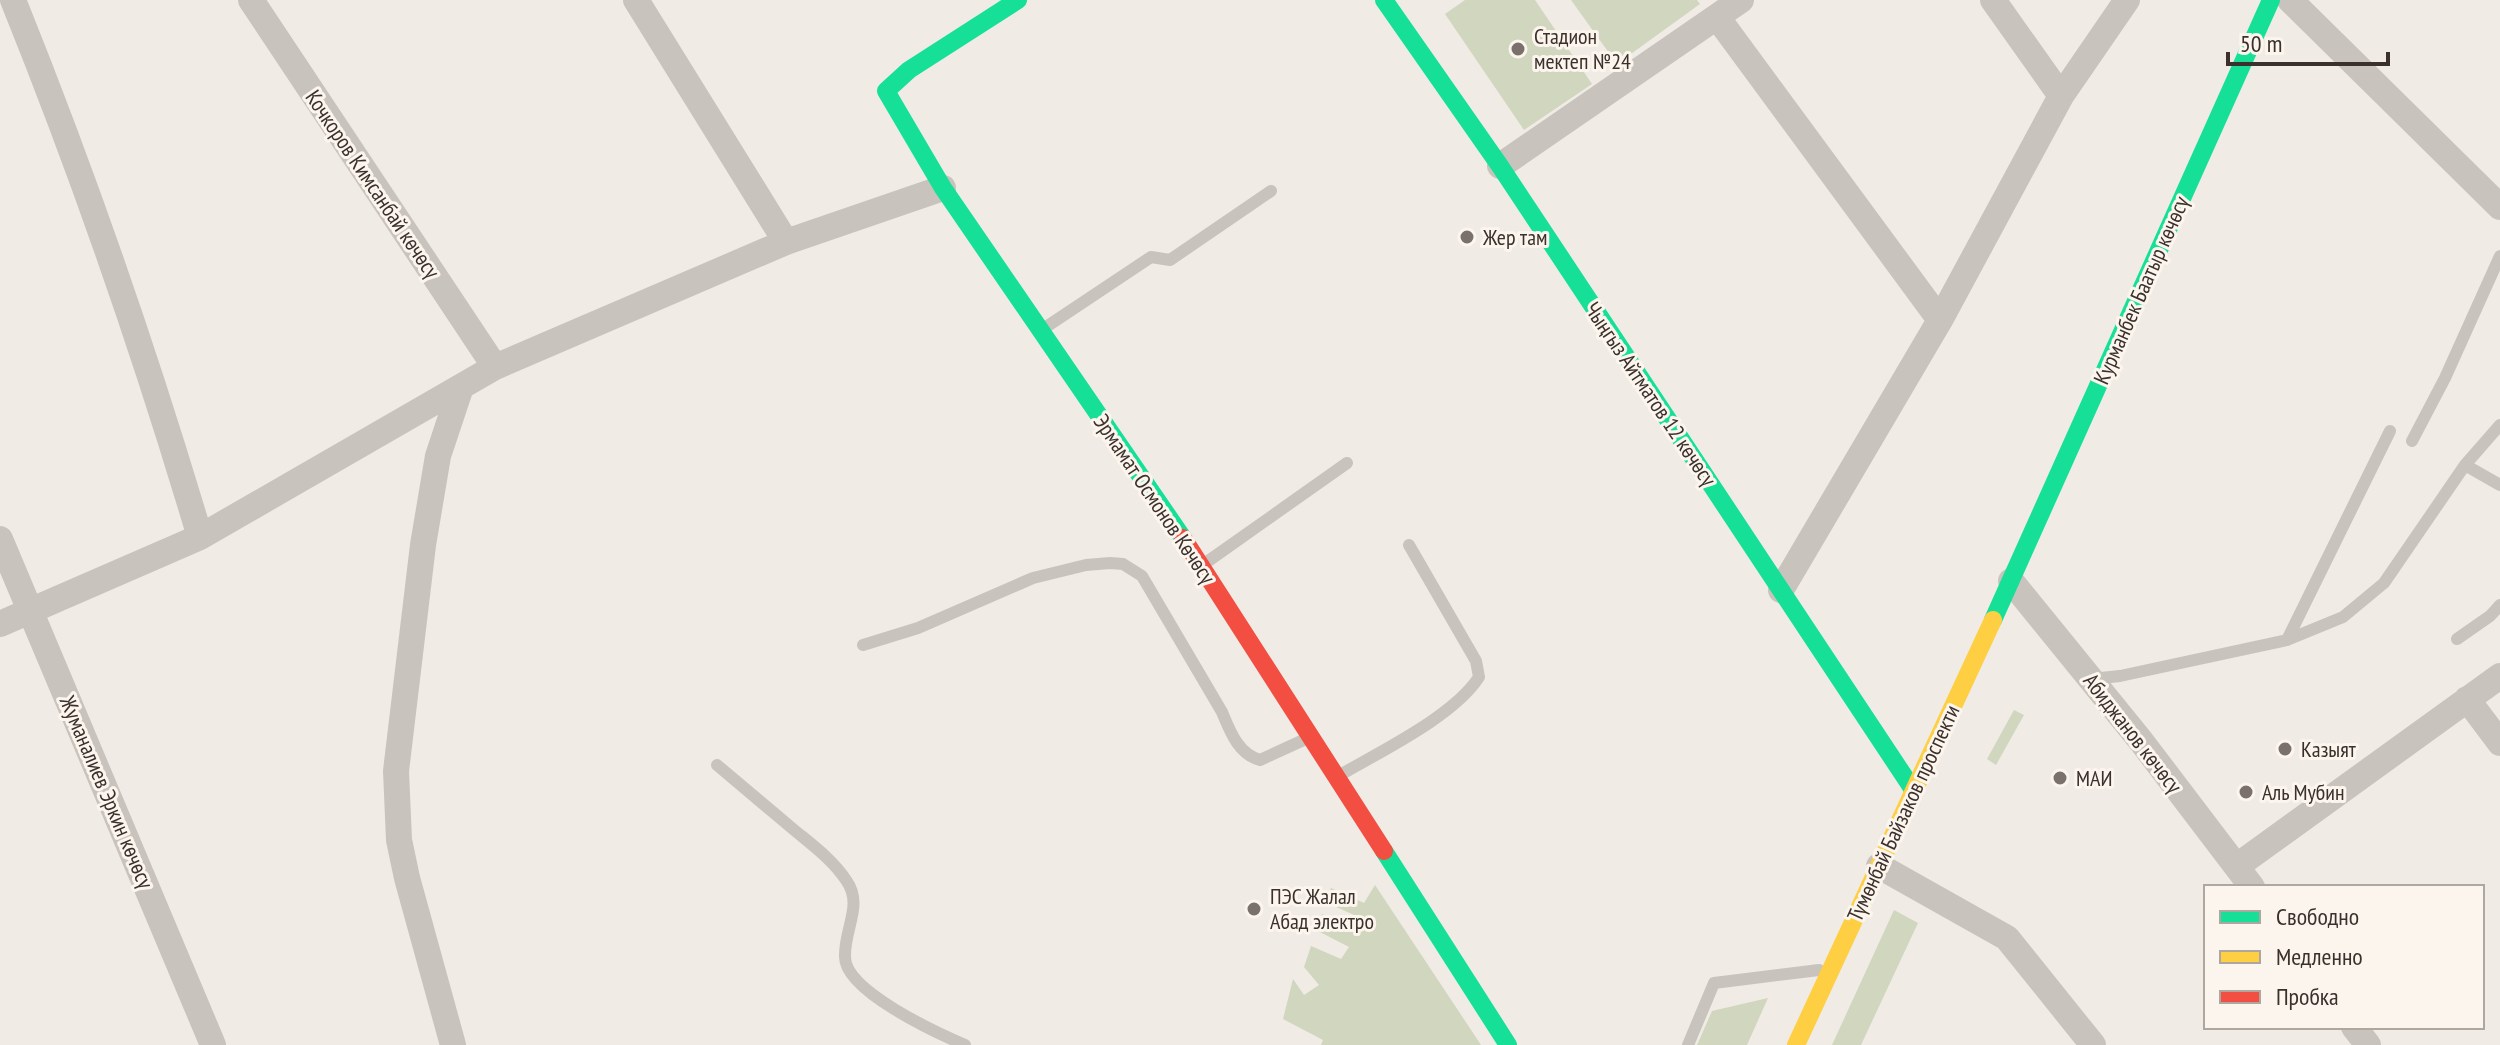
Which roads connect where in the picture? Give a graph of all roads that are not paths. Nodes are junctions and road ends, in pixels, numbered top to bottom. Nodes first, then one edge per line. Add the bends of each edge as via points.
1 (13, 0) edge
2 (251, 0) edge
3 (636, 0) edge
4 (1384, 0) edge
5 (1740, 0) edge
6 (1993, 0) edge
7 (2127, 0) edge
8 (2271, 0) edge
9 (2290, 0) edge
10 (1002, 5) edge
11 (1717, 17) junction
12 (2061, 96) junction
13 (1500, 166) junction
14 (943, 188) junction
15 (1271, 191) dead end
16 (2500, 207) edge
17 (786, 242) junction
18 (2500, 256) edge
19 (1940, 320) junction
20 (1041, 330) junction
21 (495, 367) junction
22 (461, 387) junction
23 (2500, 425) edge
24 (2390, 431) dead end
25 (2412, 441) dead end
26 (1347, 463) dead end
27 (2465, 465) junction
28 (2500, 485) edge
29 (200, 537) junction
30 (0, 539) edge
31 (1409, 545) dead end
32 (1201, 566) junction
33 (2011, 581) junction
34 (1781, 590) junction
35 (2500, 605) edge
36 (31, 611) junction
37 (0, 624) edge
38 (2457, 639) dead end
39 (2287, 640) junction
40 (863, 645) dead end
41 (2500, 676) edge
42 (2091, 679) junction
43 (2467, 699) junction
44 (1311, 737) junction
45 (2500, 743) edge
46 (717, 765) dead end
47 (1337, 777) junction
48 (1914, 791) junction
49 (1879, 866) junction
50 (2245, 877) edge
51 (1832, 968) junction
52 (2356, 1029) edge
53 (213, 1045) edge
54 (453, 1045) edge
55 (965, 1045) edge
56 (1508, 1045) edge
57 (1688, 1045) edge
58 (1796, 1045) edge
59 (2093, 1045) edge
60 (2368, 1045) edge

1 - 29 street via 154,383
2 - 21 street, Кочкоров Кимсанбай көчөсү
3 - 17 street
4 - 13 main road, Чыңгыз Айтматов 12 көчөсү
5 - 11 street
6 - 12 street
7 - 12 street
8 - 33 main road, Курманбек Баатыр көчөсү
9 - 16 street
10 - 14 main road, Эрмамат Осмонов Көчөсү via 886,91
11 - 13 street
11 - 19 street
12 - 19 street
13 - 34 main road, Чыңгыз Айтматов 12 көчөсү
14 - 17 street
14 - 20 main road, Эрмамат Осмонов Көчөсү
15 - 20 lane via 1170,260 1151,257
17 - 21 street
18 - 25 lane
19 - 34 street
20 - 32 main road, Эрмамат Осмонов Көчөсү
21 - 22 street
22 - 29 street
22 - 54 street via 438,456 396,771 404,865
23 - 27 lane
24 - 39 lane
26 - 32 lane
27 - 28 lane
27 - 39 lane via 2384,583 2343,617
29 - 36 street
30 - 36 street, Жуманалиев Эркин көчөсү
31 - 47 lane via 1476,661 1479,677 1438,716
32 - 44 main road, Эрмамат Осмонов Көчөсү
33 - 42 street, Абиджанов көчөсү
33 - 48 main road, Түмөнбай Байзаков проспекти
34 - 48 main road, Чыңгыз Айтматов 12 көчөсү
35 - 38 lane
36 - 37 street
36 - 53 street, Жуманалиев Эркин көчөсү
39 - 42 lane
40 - 44 lane via 918,628 1033,578 1086,565 1123,564 1142,576 1249,757 1260,760
41 - 43 street
42 - 50 street, Абиджанов көчөсү
43 - 45 street
43 - 50 street
44 - 47 main road, Эрмамат Осмонов Көчөсү
46 - 55 lane via 847,880 855,902 844,960 849,970 880,1000
47 - 56 main road, Эрмамат Осмонов Көчөсү
48 - 49 main road, Түмөнбай Байзаков проспекти
49 - 51 main road, Түмөнбай Байзаков проспекти
49 - 59 street via 2007,938
51 - 57 lane via 1714,983
51 - 58 main road, Түмөнбай Байзаков проспекти
52 - 60 street

